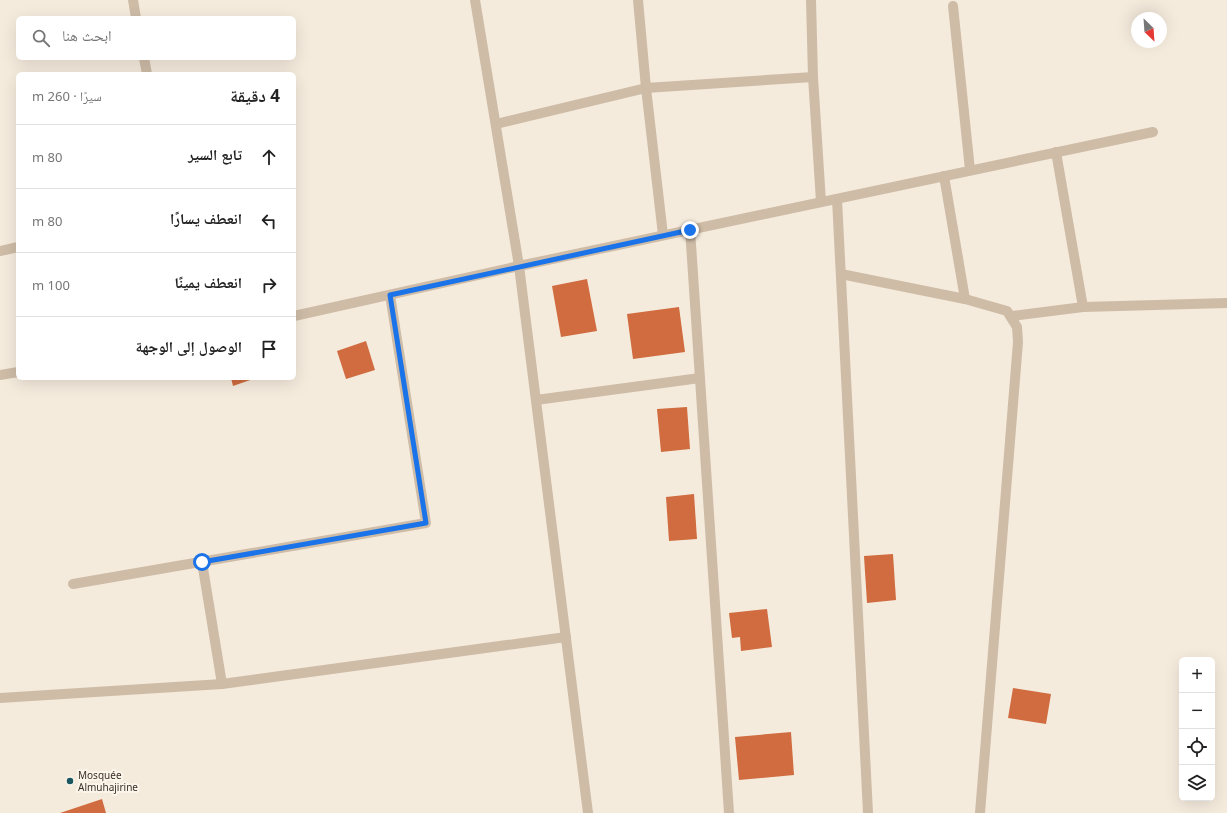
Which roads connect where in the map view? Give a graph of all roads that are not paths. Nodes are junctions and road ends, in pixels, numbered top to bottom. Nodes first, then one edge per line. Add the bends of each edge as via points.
1 (133, 0) edge
2 (475, 0) edge
3 (638, 0) edge
4 (811, 0) edge
5 (953, 6) dead end
6 (136, 16) edge
7 (144, 60) edge
8 (147, 72) edge
9 (812, 77) junction
10 (646, 88) junction
11 (496, 124) junction
12 (1153, 132) dead end
13 (1056, 152) junction
14 (970, 170) junction
15 (944, 176) junction
16 (837, 199) junction
17 (820, 202) junction
18 (690, 230) junction
19 (663, 236) junction
20 (16, 247) edge
21 (0, 251) edge
22 (519, 266) junction
23 (841, 274) junction
24 (390, 295) junction
25 (965, 299) junction
26 (1227, 303) edge
27 (1084, 307) junction
28 (296, 316) edge
29 (1012, 316) junction
30 (16, 372) edge
31 (0, 375) edge
32 (700, 378) junction
33 (536, 400) junction
34 (202, 562) junction
35 (73, 584) dead end
36 (566, 637) junction
37 (222, 684) junction
38 (0, 698) edge
39 (588, 813) edge
40 (729, 813) edge
41 (868, 813) edge
42 (980, 813) edge

1 - 6 street
2 - 11 street
3 - 10 street
4 - 9 street
5 - 14 street
7 - 8 street
9 - 10 street
9 - 17 street
10 - 11 street
10 - 19 street
11 - 22 street
12 - 13 street
13 - 14 street
13 - 27 street
14 - 15 street
15 - 16 street
15 - 25 street
16 - 17 street
16 - 23 street
17 - 18 street
18 - 19 street
18 - 32 street
19 - 22 street
20 - 21 street
22 - 24 street
22 - 33 street
23 - 25 street
23 - 41 street
24 - 28 street
24 - 34 street via 426,523
25 - 29 street via 1007,311
26 - 27 street
27 - 29 street
29 - 42 street via 1017,327 1018,342
30 - 31 street
32 - 33 street
32 - 40 street
33 - 36 street
34 - 35 street
34 - 37 street
36 - 37 street
36 - 39 street
37 - 38 street

